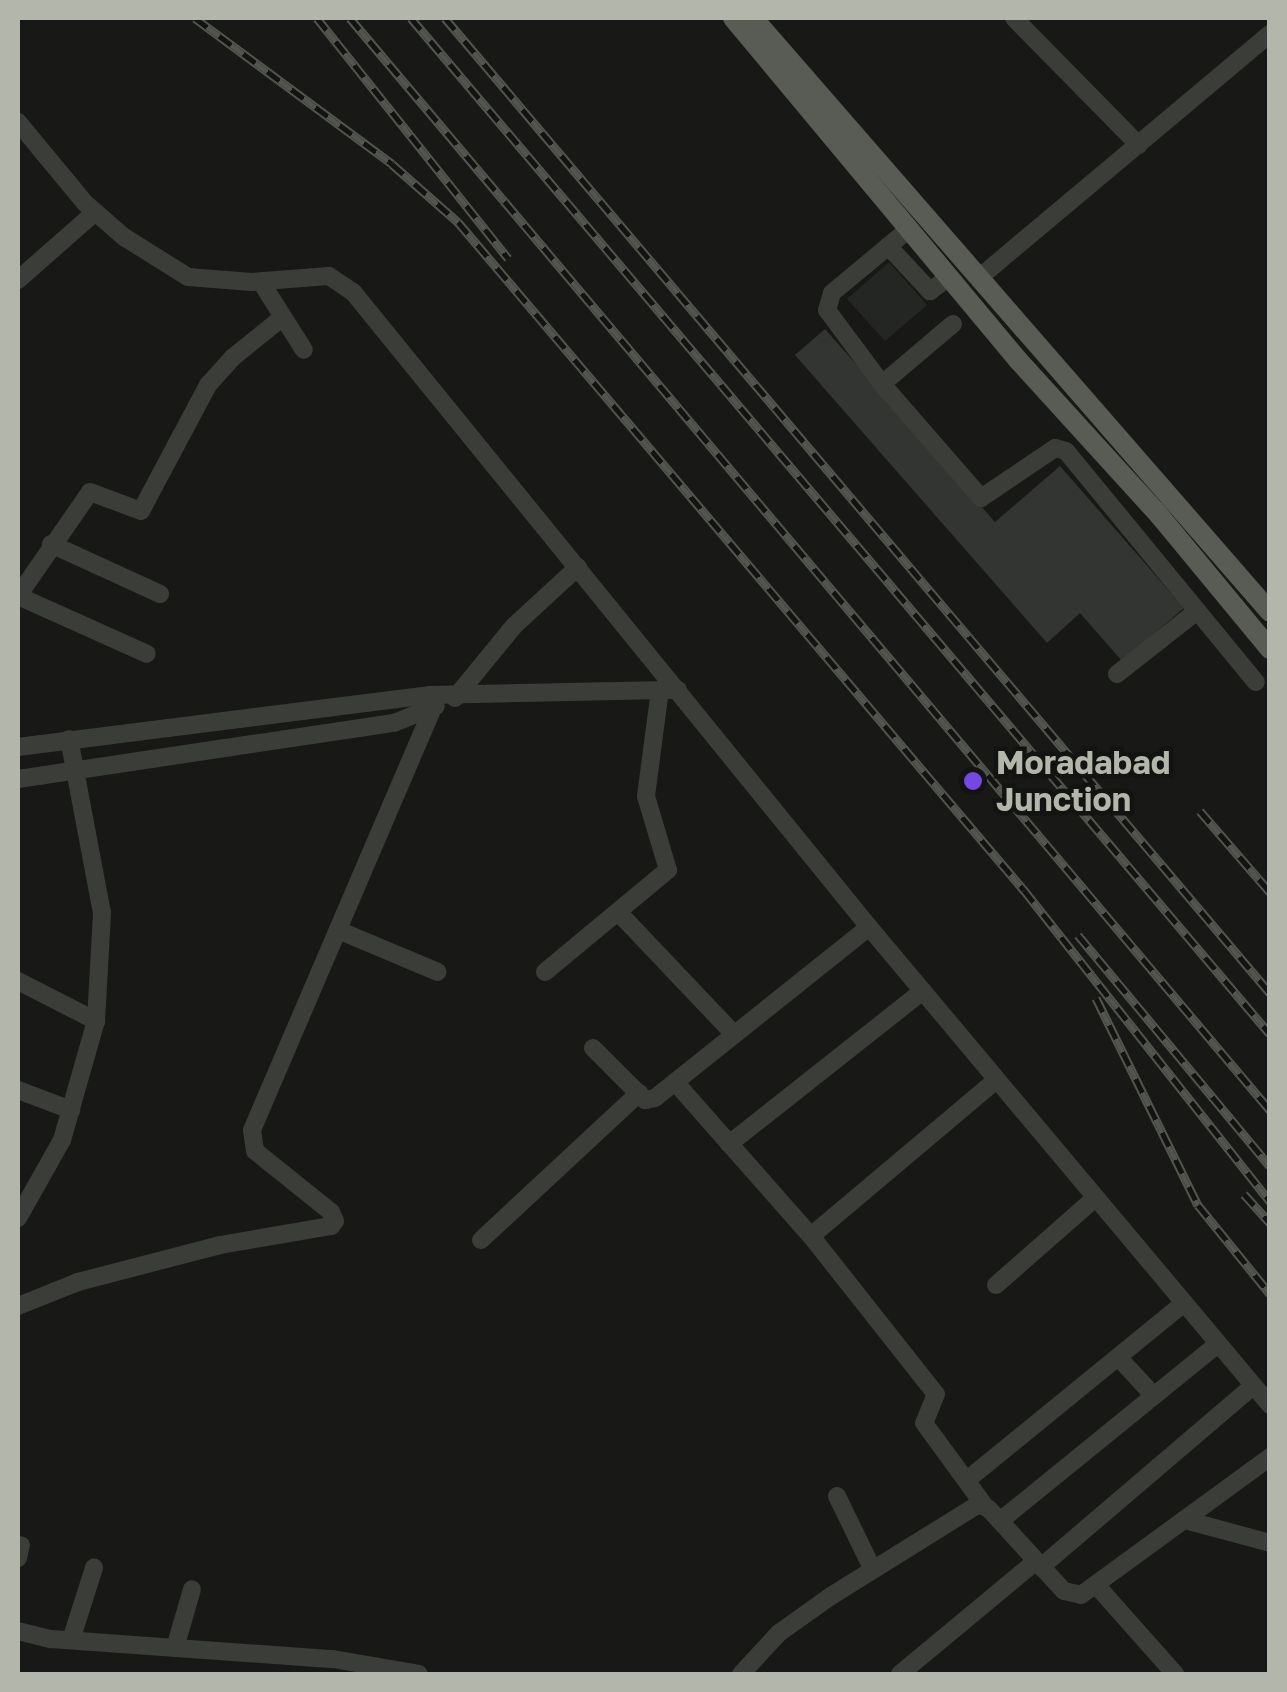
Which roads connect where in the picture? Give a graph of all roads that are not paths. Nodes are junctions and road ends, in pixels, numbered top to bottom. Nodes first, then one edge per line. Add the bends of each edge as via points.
1 (733, 18) edge
2 (756, 18) edge
3 (1014, 18) edge
4 (1270, 34) edge
5 (18, 122) edge
6 (1139, 145) junction
7 (95, 212) junction
8 (910, 229) junction
9 (888, 246) junction
10 (950, 277) junction
11 (980, 278) junction
12 (18, 280) edge
13 (261, 282) junction
14 (283, 317) junction
15 (953, 324) dead end
16 (304, 350) dead end
17 (882, 384) junction
18 (1093, 408) junction
19 (1076, 423) junction
20 (50, 544) junction
21 (578, 567) junction
22 (19, 589) edge
23 (160, 594) dead end
24 (1197, 611) junction
25 (1270, 612) edge
26 (1270, 649) edge
27 (147, 654) dead end
28 (1117, 674) dead end
29 (1256, 682) dead end
30 (669, 690) junction
31 (443, 702) junction
32 (69, 739) junction
33 (18, 747) edge
34 (75, 770) junction
35 (18, 779) edge
36 (619, 913) junction
37 (869, 926) junction
38 (338, 930) junction
39 (438, 972) dead end
40 (545, 972) dead end
41 (18, 981) edge
42 (922, 991) junction
43 (96, 1021) junction
44 (734, 1034) junction
45 (593, 1048) dead end
46 (996, 1080) junction
47 (675, 1082) junction
48 (18, 1090) edge
49 (638, 1093) junction
50 (71, 1110) junction
51 (729, 1144) junction
52 (1095, 1198) junction
53 (18, 1218) edge
54 (811, 1236) junction
55 (480, 1240) dead end
56 (996, 1284) dead end
57 (1184, 1303) junction
58 (18, 1306) edge
59 (1218, 1344) junction
60 (1118, 1357) junction
61 (1253, 1386) junction
62 (1154, 1396) junction
63 (1270, 1405) edge
64 (1270, 1457) edge
65 (967, 1480) junction
66 (837, 1496) dead end
67 (984, 1505) junction
68 (1185, 1520) junction
69 (1000, 1521) junction
70 (1270, 1543) edge
71 (1039, 1564) junction
72 (94, 1568) dead end
73 (872, 1568) junction
74 (1097, 1586) junction
75 (192, 1588) dead end
76 (18, 1631) edge
77 (71, 1640) junction
78 (175, 1648) junction
79 (418, 1674) edge
80 (740, 1674) edge
81 (900, 1674) edge
82 (1173, 1674) edge

1 - 8 main road
2 - 11 main road
3 - 6 street
4 - 6 street
5 - 7 street
6 - 11 street
7 - 12 street
7 - 13 street via 188,277
8 - 9 street
8 - 10 main road
9 - 10 street via 930,291
9 - 17 street via 826,303
10 - 19 main road
11 - 18 main road
13 - 14 street
13 - 21 street via 329,276 354,292
14 - 16 street
14 - 20 street via 208,385 141,511 90,492
15 - 17 street
17 - 24 street via 981,498 1055,448 1066,450
18 - 19 main road
18 - 25 main road
19 - 26 main road
20 - 22 street
20 - 23 street
21 - 30 street
21 - 31 street
22 - 27 street
24 - 28 street
24 - 29 street
30 - 31 street
30 - 36 street via 646,796 668,870
30 - 37 street
31 - 32 street via 429,696
31 - 34 street via 384,725
31 - 38 street
32 - 33 street
32 - 34 street
34 - 35 street
34 - 43 street via 102,913
36 - 40 street
36 - 44 street
37 - 42 street
37 - 44 street
38 - 39 street
38 - 58 street via 251,1140 335,1221 78,1282
41 - 43 street
42 - 46 street
42 - 51 street
43 - 50 street
44 - 47 street
45 - 49 street
46 - 52 street
46 - 54 street
47 - 49 street via 650,1100
47 - 51 street
48 - 50 street
49 - 55 street
50 - 53 street via 62,1140
51 - 54 street
52 - 56 street
52 - 57 street
54 - 65 street via 936,1394 924,1423
57 - 59 street
57 - 60 street
59 - 61 street
59 - 62 street
60 - 62 street
60 - 65 street
61 - 63 street
61 - 71 street
62 - 69 street
64 - 68 street
65 - 67 street
66 - 73 street
67 - 69 street
67 - 73 street
68 - 70 street
68 - 74 street
69 - 71 street
71 - 74 street via 1072,1595
71 - 81 street
72 - 77 street
73 - 80 street via 779,1634
74 - 82 street
75 - 78 street
76 - 77 street
77 - 78 street
78 - 79 street via 333,1659

